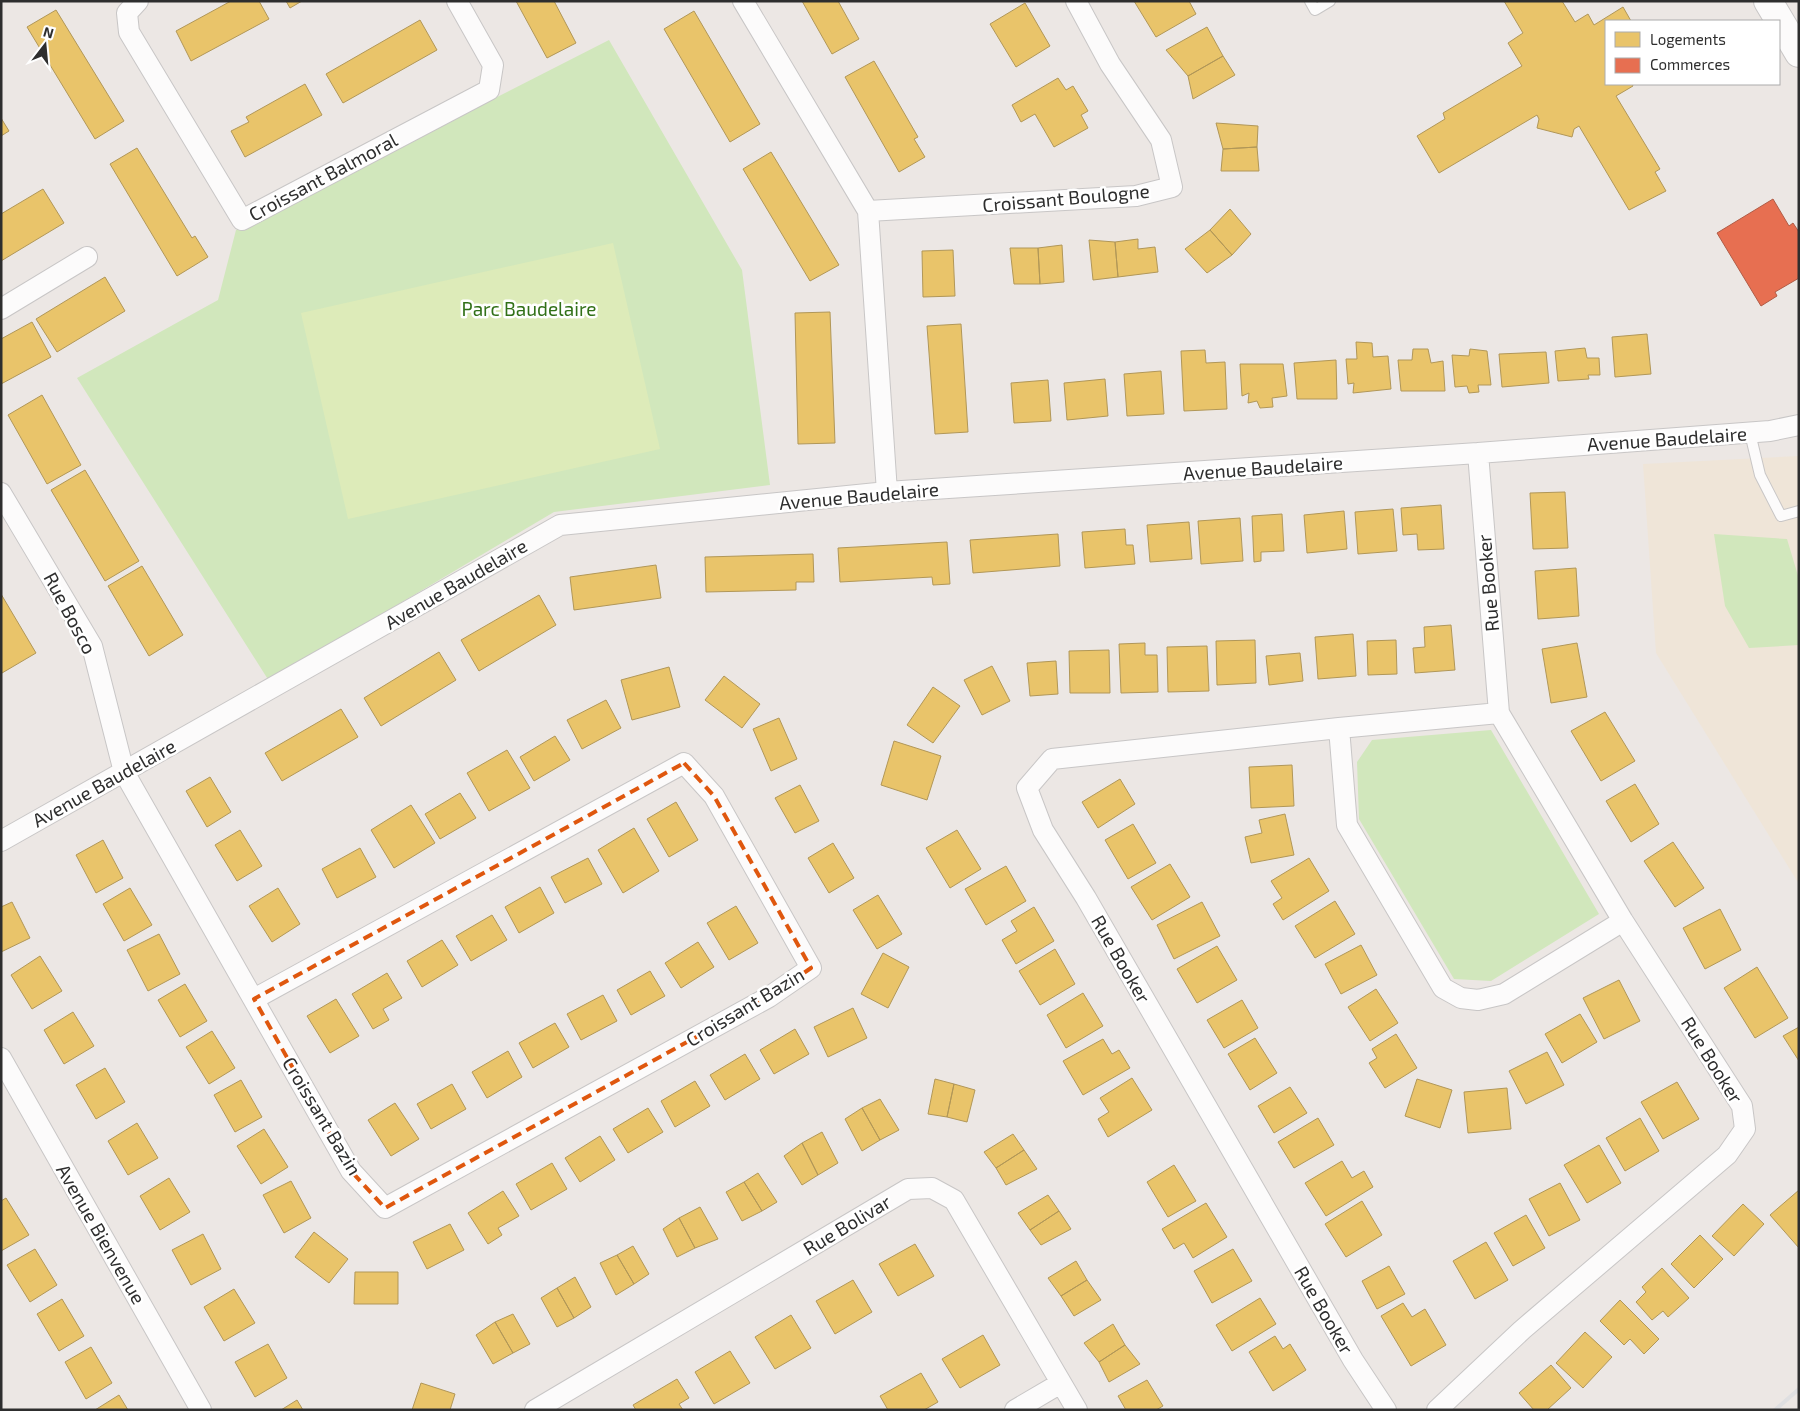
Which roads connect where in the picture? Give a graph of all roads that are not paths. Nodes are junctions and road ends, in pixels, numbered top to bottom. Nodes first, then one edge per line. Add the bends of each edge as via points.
1 (138, 1) edge
2 (457, 1) edge
3 (743, 1) edge
4 (1076, 1) edge
5 (1310, 1) edge
6 (1330, 1) edge
7 (1768, 1) edge
8 (1779, 20) edge
9 (1780, 21) edge
10 (1799, 53) edge
11 (868, 212) junction
12 (87, 257) dead end
13 (1, 309) edge
14 (1799, 425) edge
15 (1750, 433) junction
16 (1478, 454) junction
17 (887, 492) junction
18 (1, 493) edge
19 (1799, 511) edge
20 (1499, 713) junction
21 (1339, 728) junction
22 (124, 772) junction
23 (1, 841) edge
24 (1623, 921) junction
25 (254, 999) junction
26 (1, 1058) edge
27 (1060, 1383) junction
28 (201, 1410) edge
29 (535, 1410) edge
30 (1015, 1410) edge
31 (1077, 1410) edge
32 (1386, 1410) edge
33 (1437, 1410) edge

1 - 2 street, Croissant Balmoral via 127,14 129,32 242,220 489,90 493,65
3 - 11 street
4 - 11 street, Croissant Boulogne via 1110,64 1161,140 1172,187 1136,196
5 - 6 lane via 1315,10
7 - 8 main road
9 - 10 main road
11 - 17 street
12 - 13 street
14 - 15 street, Avenue Baudelaire
15 - 16 street, Avenue Baudelaire
15 - 19 lane via 1760,475 1781,516
16 - 17 street, Avenue Baudelaire
16 - 20 street, Rue Booker
17 - 22 street, Avenue Baudelaire via 560,525
18 - 22 street, Rue Bosco via 92,646
20 - 21 street, Rue Booker
20 - 24 street, Rue Booker
21 - 24 street via 1347,825 1442,988 1461,998 1478,1000 1504,994
21 - 32 street, Rue Booker via 1052,759 1027,788 1043,830 1091,906 1353,1360
22 - 23 street, Avenue Baudelaire
22 - 25 street, Croissant Bazin
24 - 33 street, Rue Booker via 1742,1106 1745,1128 1727,1155 1522,1330
25 - 25 street, Croissant Bazin via 684,763 714,796 812,968 769,997 385,1208 351,1171
26 - 28 street, Avenue Bienvenue
27 - 29 street, Rue Bolivar via 954,1200 932,1188 908,1189
27 - 30 street
27 - 31 street, Rue Bolivar

